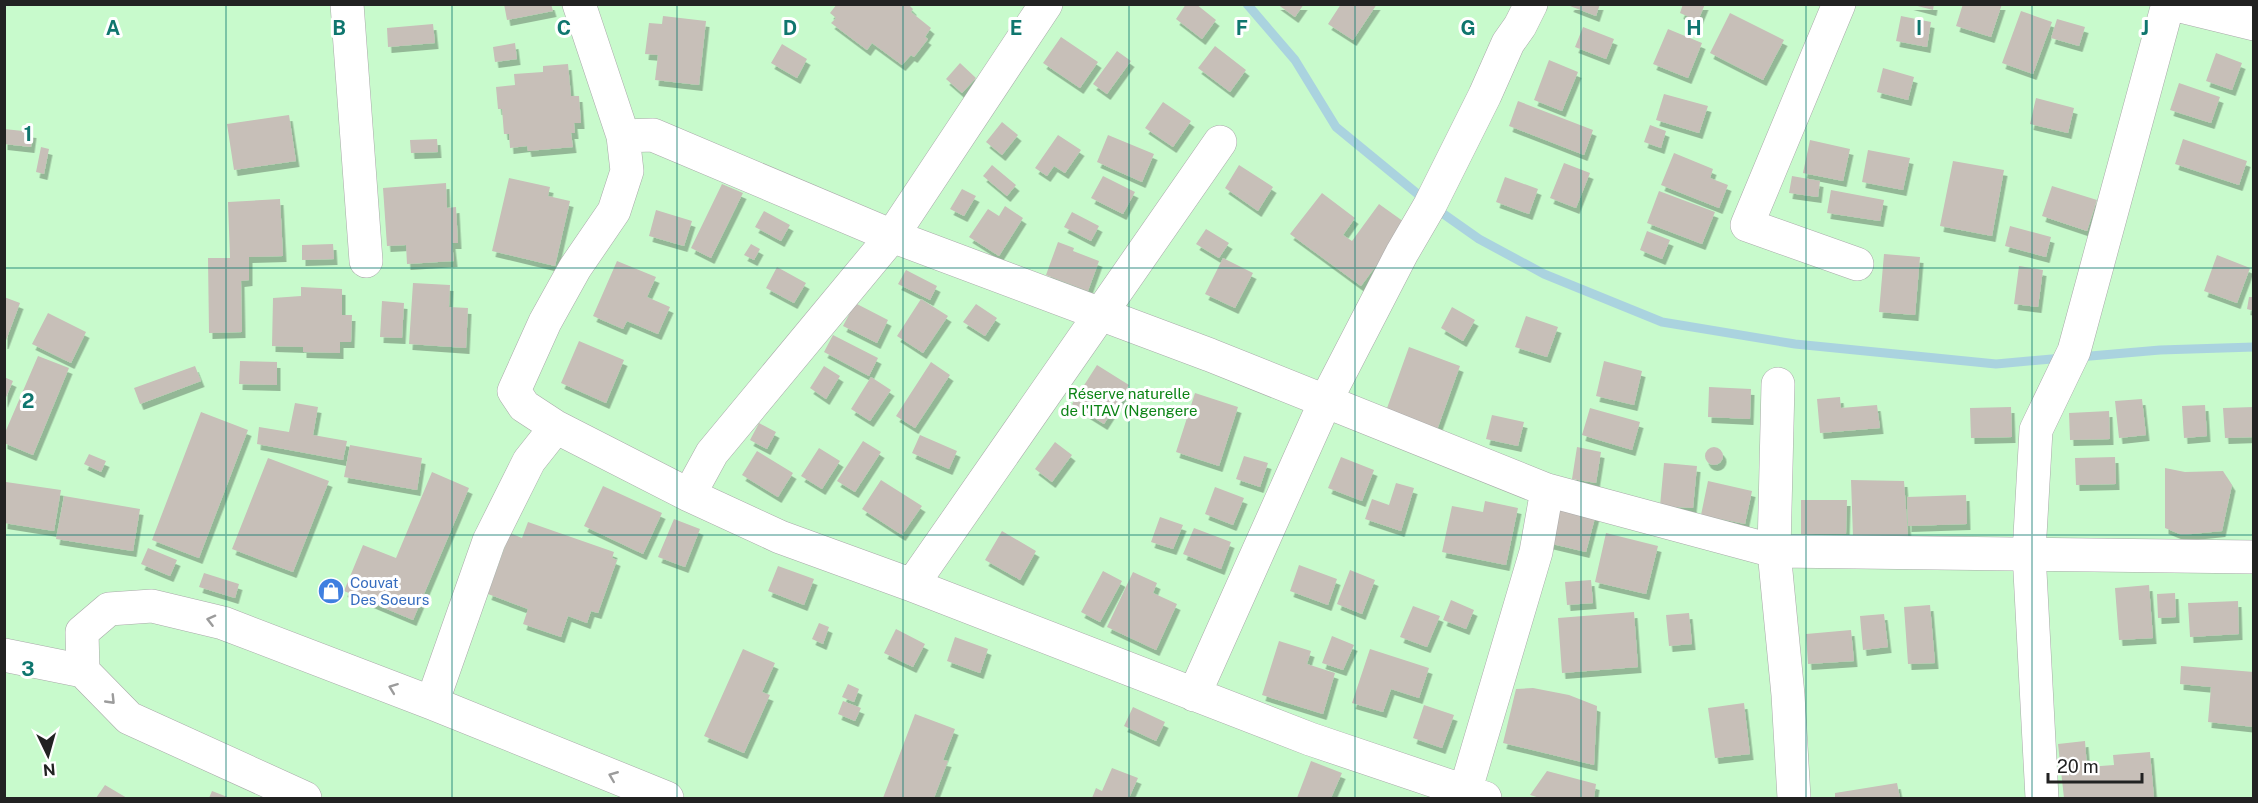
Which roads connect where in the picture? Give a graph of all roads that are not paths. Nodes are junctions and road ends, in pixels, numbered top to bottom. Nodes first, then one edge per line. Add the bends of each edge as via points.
1 (347, 4) edge
2 (579, 4) edge
3 (1046, 4) edge
4 (1531, 4) edge
5 (1839, 4) edge
6 (2170, 4) edge
7 (2253, 24) edge
8 (623, 136) junction
9 (1220, 142) dead end
10 (892, 236) junction
11 (366, 261) dead end
12 (1857, 264) dead end
13 (1101, 315) junction
14 (1778, 384) dead end
15 (1325, 402) junction
16 (556, 427) junction
17 (1547, 490) junction
18 (689, 495) junction
19 (1774, 551) junction
20 (2029, 553) junction
21 (2253, 557) edge
22 (912, 585) junction
23 (4, 655) edge
24 (83, 671) junction
25 (1194, 696) junction
26 (432, 702) junction
27 (1475, 795) edge
28 (305, 798) edge
29 (668, 798) edge
30 (1794, 798) edge
31 (2042, 798) edge

1 - 11 street
2 - 8 street
3 - 10 street
4 - 15 street
5 - 12 street via 1747,225
6 - 7 street
6 - 20 street via 2074,351 2036,430
8 - 10 street via 653,135
8 - 16 street via 627,171 615,211 575,268 514,391 524,406
9 - 13 street
10 - 13 street
10 - 18 street via 712,453
13 - 15 street
13 - 22 street
14 - 19 street
15 - 17 street
15 - 25 street
16 - 18 street
16 - 26 street via 529,461 489,541
17 - 19 street
17 - 27 street via 1536,552
18 - 22 street via 780,537
19 - 20 street
19 - 30 street
20 - 21 street
20 - 31 street
22 - 25 street
23 - 24 street
26 -> 24 street via 223,623 152,606 109,609 82,632
24 -> 28 street via 129,718
25 - 27 street
29 -> 26 street

